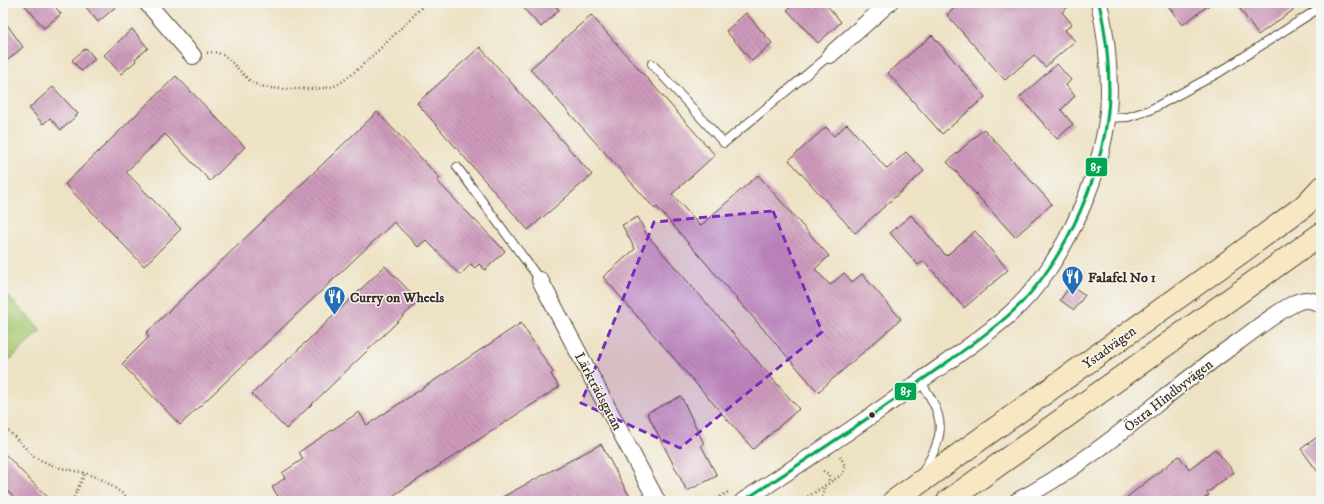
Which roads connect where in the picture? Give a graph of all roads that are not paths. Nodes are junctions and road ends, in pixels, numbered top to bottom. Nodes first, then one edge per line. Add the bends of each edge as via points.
1 (147, 3) edge
2 (889, 3) edge
3 (1099, 3) edge
4 (1321, 7) edge
5 (830, 55) joint
6 (193, 56) road end
7 (652, 64) dead end
8 (1107, 118) junction
9 (457, 167) dead end
10 (1321, 188) edge
11 (1321, 234) edge
12 (540, 280) joint
13 (1321, 304) edge
14 (920, 381) junction
15 (903, 495) edge
16 (657, 501) edge
17 (743, 501) edge
18 (948, 501) edge
19 (1017, 501) edge

1 - 6 street
2 - 5 street
3 - 8 street via 1107,56
4 - 8 lane via 1220,72 1150,110 1128,118
5 - 7 lane via 724,143
8 - 14 street via 1091,185 1065,242 1033,289 1012,312 974,343
9 - 12 lane
10 - 15 main road, Ystadvägen via 1304,206 1243,251
11 - 18 main road
12 - 16 street, Lärkträdsgatan
13 - 19 street, Östra Hindbyvägen via 1308,299 1296,303 1272,318 1214,359 1086,460
14 - 15 lane via 938,413 941,428 930,459
14 - 17 street

